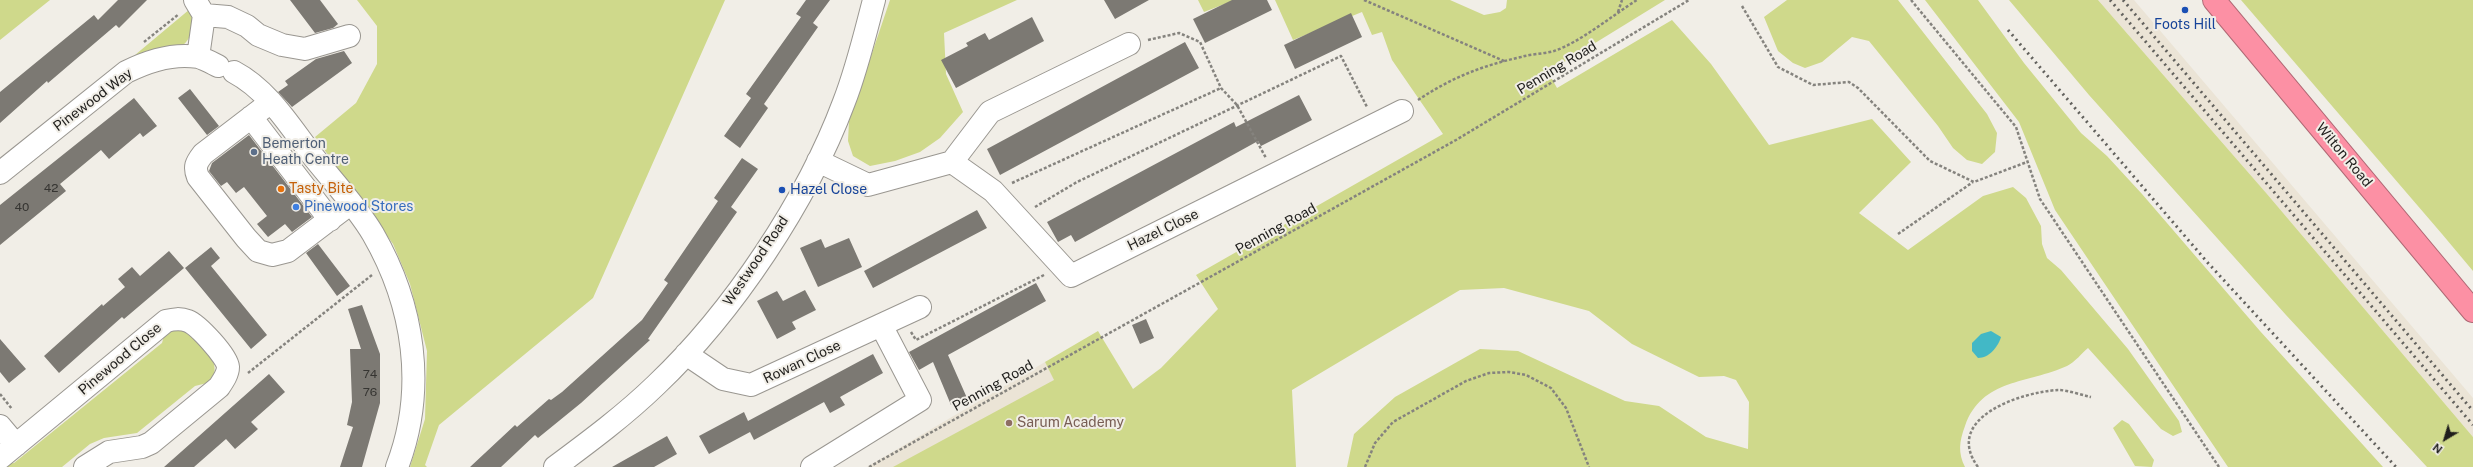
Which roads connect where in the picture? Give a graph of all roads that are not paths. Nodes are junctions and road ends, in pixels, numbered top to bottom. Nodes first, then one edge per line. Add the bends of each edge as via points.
1 (874, 0) edge
2 (2214, 0) edge
3 (198, 5) edge
4 (349, 36) dead end
5 (1129, 44) road end
6 (198, 57) junction
7 (271, 102) junction
8 (1402, 111) road end
9 (251, 117) junction
10 (818, 161) junction
11 (952, 162) junction
12 (0, 173) edge
13 (350, 204) junction
14 (330, 220) junction
15 (911, 311) road end
16 (2473, 311) edge
17 (881, 326) junction
18 (686, 354) junction
19 (0, 426) edge
20 (8, 451) edge
21 (85, 467) edge
22 (397, 467) edge
23 (555, 467) edge
24 (812, 467) edge

1 - 10 street, Westwood Road via 844,101
2 - 16 highway, Wilton Road
3 - 4 street via 247,26 258,35 282,45 306,49
3 - 6 street
5 - 11 street via 990,112
6 - 7 street, Pinewood Way via 247,79
6 - 12 street, Pinewood Way via 146,62 126,72
7 - 9 street
7 - 13 street, Pinewood Way
8 - 11 street, Hazel Close via 1071,276 993,191
9 - 14 street
9 - 14 street via 203,154 196,163 198,178 258,251 272,255 288,251
10 - 11 street via 868,185
10 - 18 street, Westwood Road via 750,275
13 - 14 street
13 - 22 street, Pinewood Way via 372,232 388,262 404,305 413,345 414,375 406,444
15 - 17 street, Rowan Close
17 - 18 street, Rowan Close via 752,385 722,379
17 - 24 street via 920,400
18 - 23 street, Westwood Road via 631,408
19 - 20 street, Pinewood Close
20 - 21 street, Pinewood Close via 166,320 179,318 197,326 223,356 228,366 219,387 151,443 142,447 109,452

